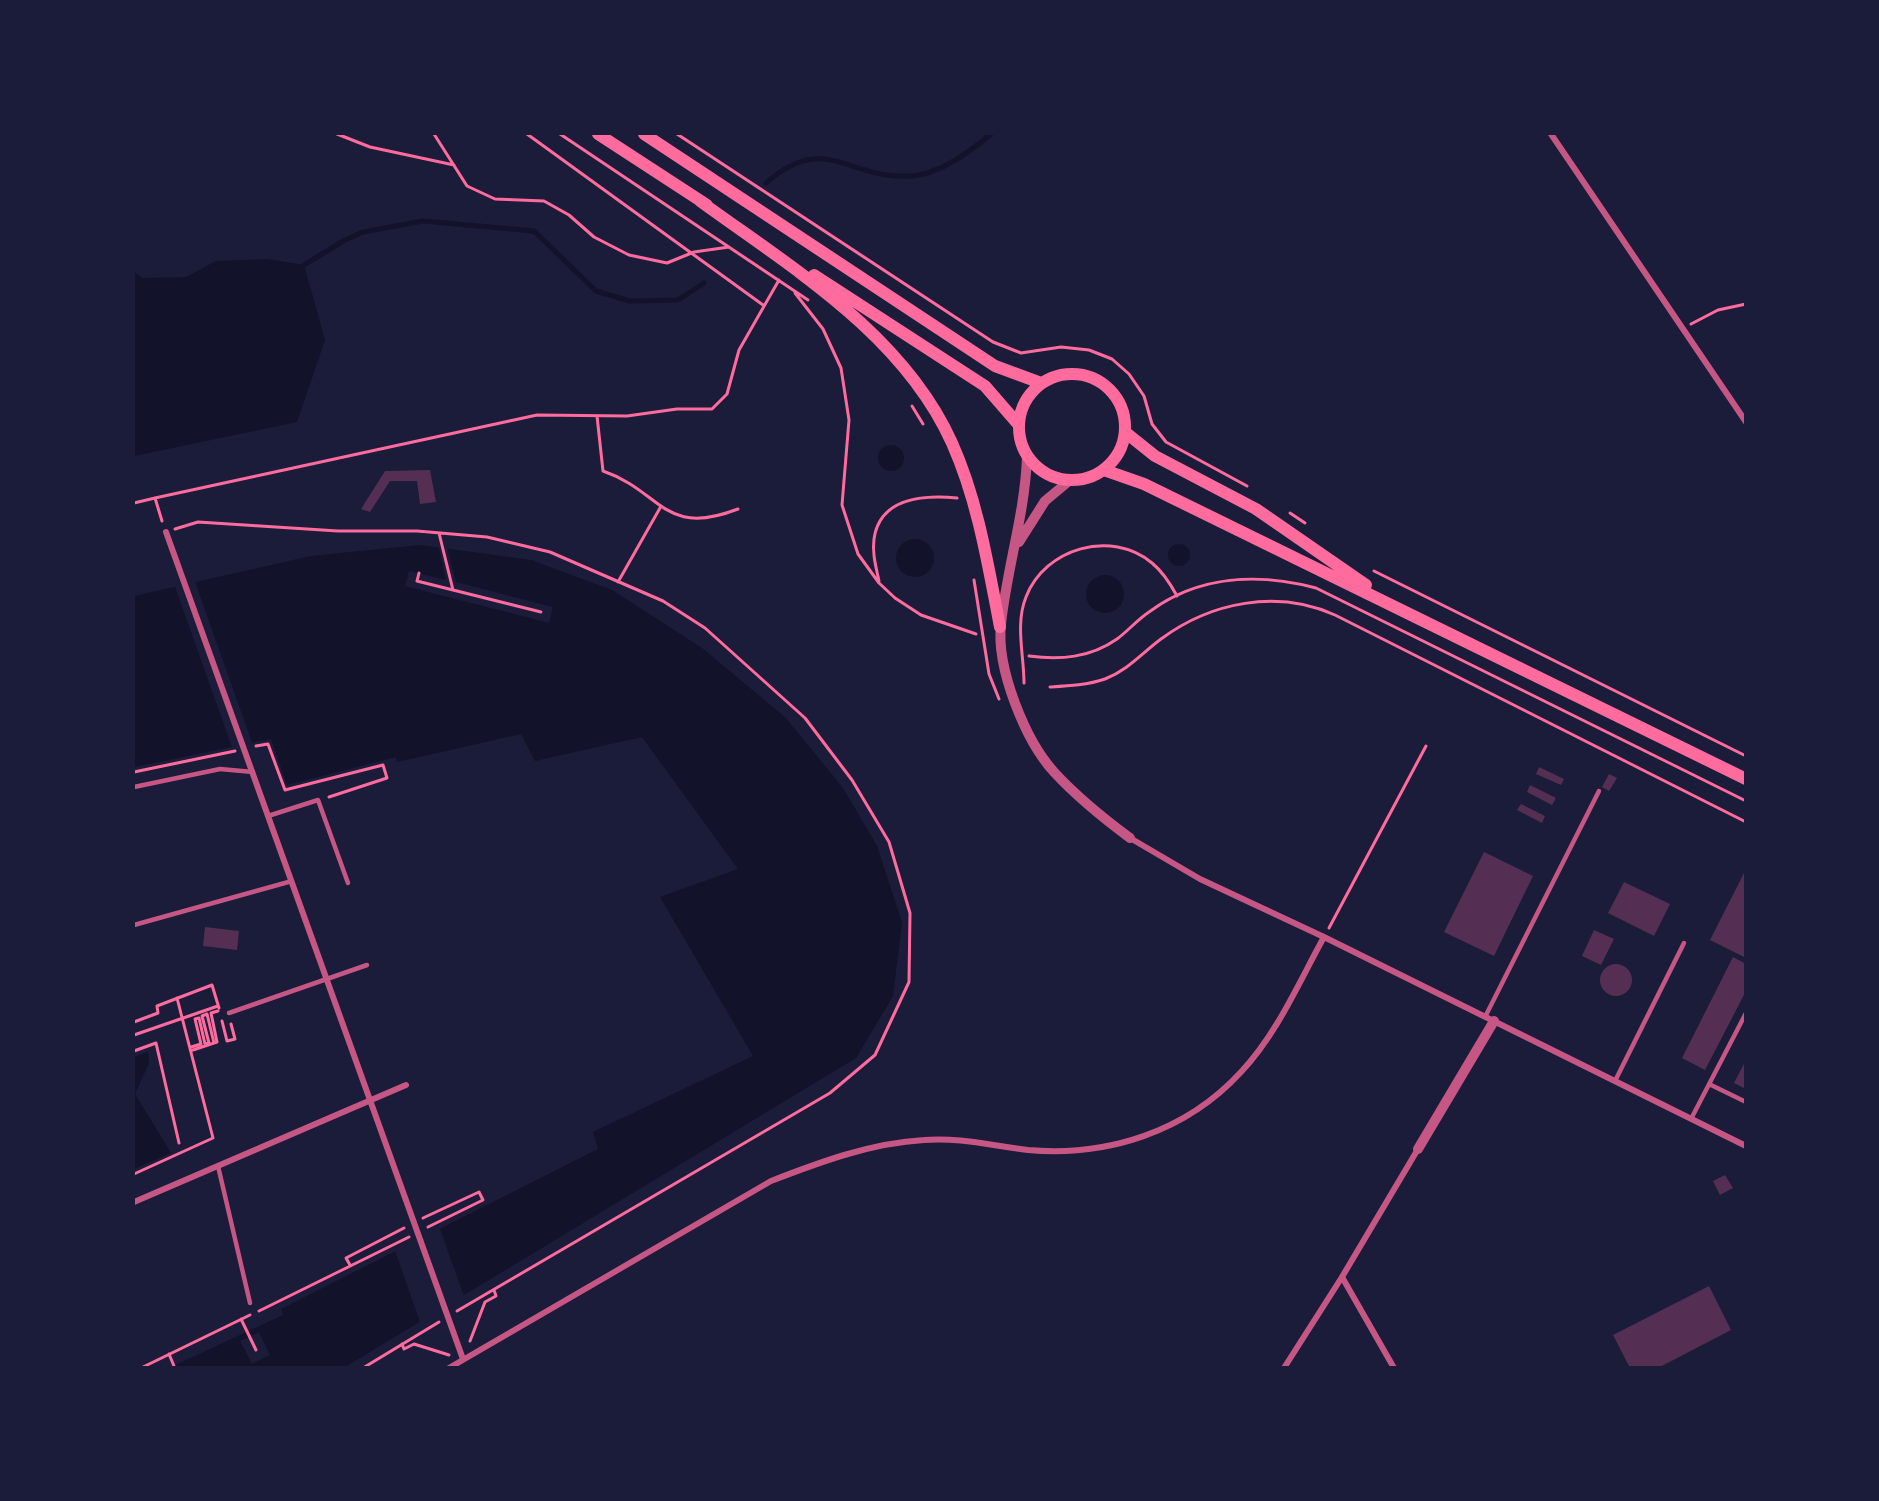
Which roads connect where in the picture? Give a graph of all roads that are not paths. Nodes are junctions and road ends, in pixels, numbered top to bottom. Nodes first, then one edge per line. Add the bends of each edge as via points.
1 (598, 134) edge
2 (644, 134) edge
3 (1551, 134) edge
4 (700, 201) junction
5 (1041, 383) junction
6 (1746, 422) edge
7 (1018, 424) junction
8 (1125, 432) junction
9 (1027, 457) junction
10 (1104, 470) junction
11 (1068, 481) junction
12 (166, 532) road end
13 (1015, 550) junction
14 (1397, 607) junction
15 (1000, 627) junction
16 (253, 772) junction
17 (1746, 779) edge
18 (134, 787) edge
19 (1599, 791) dead end
20 (268, 816) junction
21 (1130, 838) joint
22 (292, 881) junction
23 (348, 883) dead end
24 (134, 925) edge
25 (1324, 937) junction
26 (1684, 943) dead end
27 (367, 965) dead end
28 (326, 980) junction
29 (1746, 1013) edge
30 (229, 1014) road end
31 (1490, 1019) junction
32 (1615, 1081) junction
33 (1709, 1084) junction
34 (406, 1085) dead end
35 (369, 1100) junction
36 (1746, 1102) edge
37 (1691, 1119) junction
38 (1746, 1146) edge
39 (1418, 1149) joint
40 (218, 1166) junction
41 (134, 1202) edge
42 (1342, 1277) junction
43 (250, 1303) dead end
44 (463, 1359) junction
45 (449, 1368) edge
46 (1284, 1368) edge
47 (1394, 1368) edge

1 - 4 main road
2 - 5 main road via 995,366
3 - 6 street
4 - 7 main road via 985,386
4 - 15 main road via 821,290 878,339 924,395 952,442 973,501
5 - 7 main road via 1029,394
5 - 8 main road via 1056,376 1091,377 1117,399 1124,415
7 - 9 main road
8 - 10 main road via 1122,447
8 - 14 main road via 1155,456 1256,509
9 - 11 main road via 1045,473
9 - 13 street
10 - 11 main road
10 - 14 main road via 1144,484
11 - 13 street via 1045,501
12 - 16 street
13 - 15 street
14 - 17 main road
15 - 21 street via 1010,686 1025,726 1053,770 1091,808
16 - 18 lane via 220,769
16 - 20 street
19 - 31 lane
20 - 22 street
20 - 23 lane via 318,800
21 - 25 street via 1200,879
22 - 24 lane
22 - 28 street
25 - 31 street
25 - 44 street via 1273,1029 1242,1072 1207,1104 1166,1128 1122,1144 1075,1152 925,1140 825,1160 771,1181
26 - 32 lane
27 - 28 lane
28 - 30 lane
28 - 35 street
29 - 33 lane
31 - 32 street
31 - 39 street
32 - 37 street
33 - 36 lane
33 - 37 lane
34 - 35 street
35 - 40 street
35 - 44 street
37 - 38 street
39 - 42 street
40 - 41 street
40 - 43 lane
42 - 46 street
42 - 47 street
44 - 45 street

